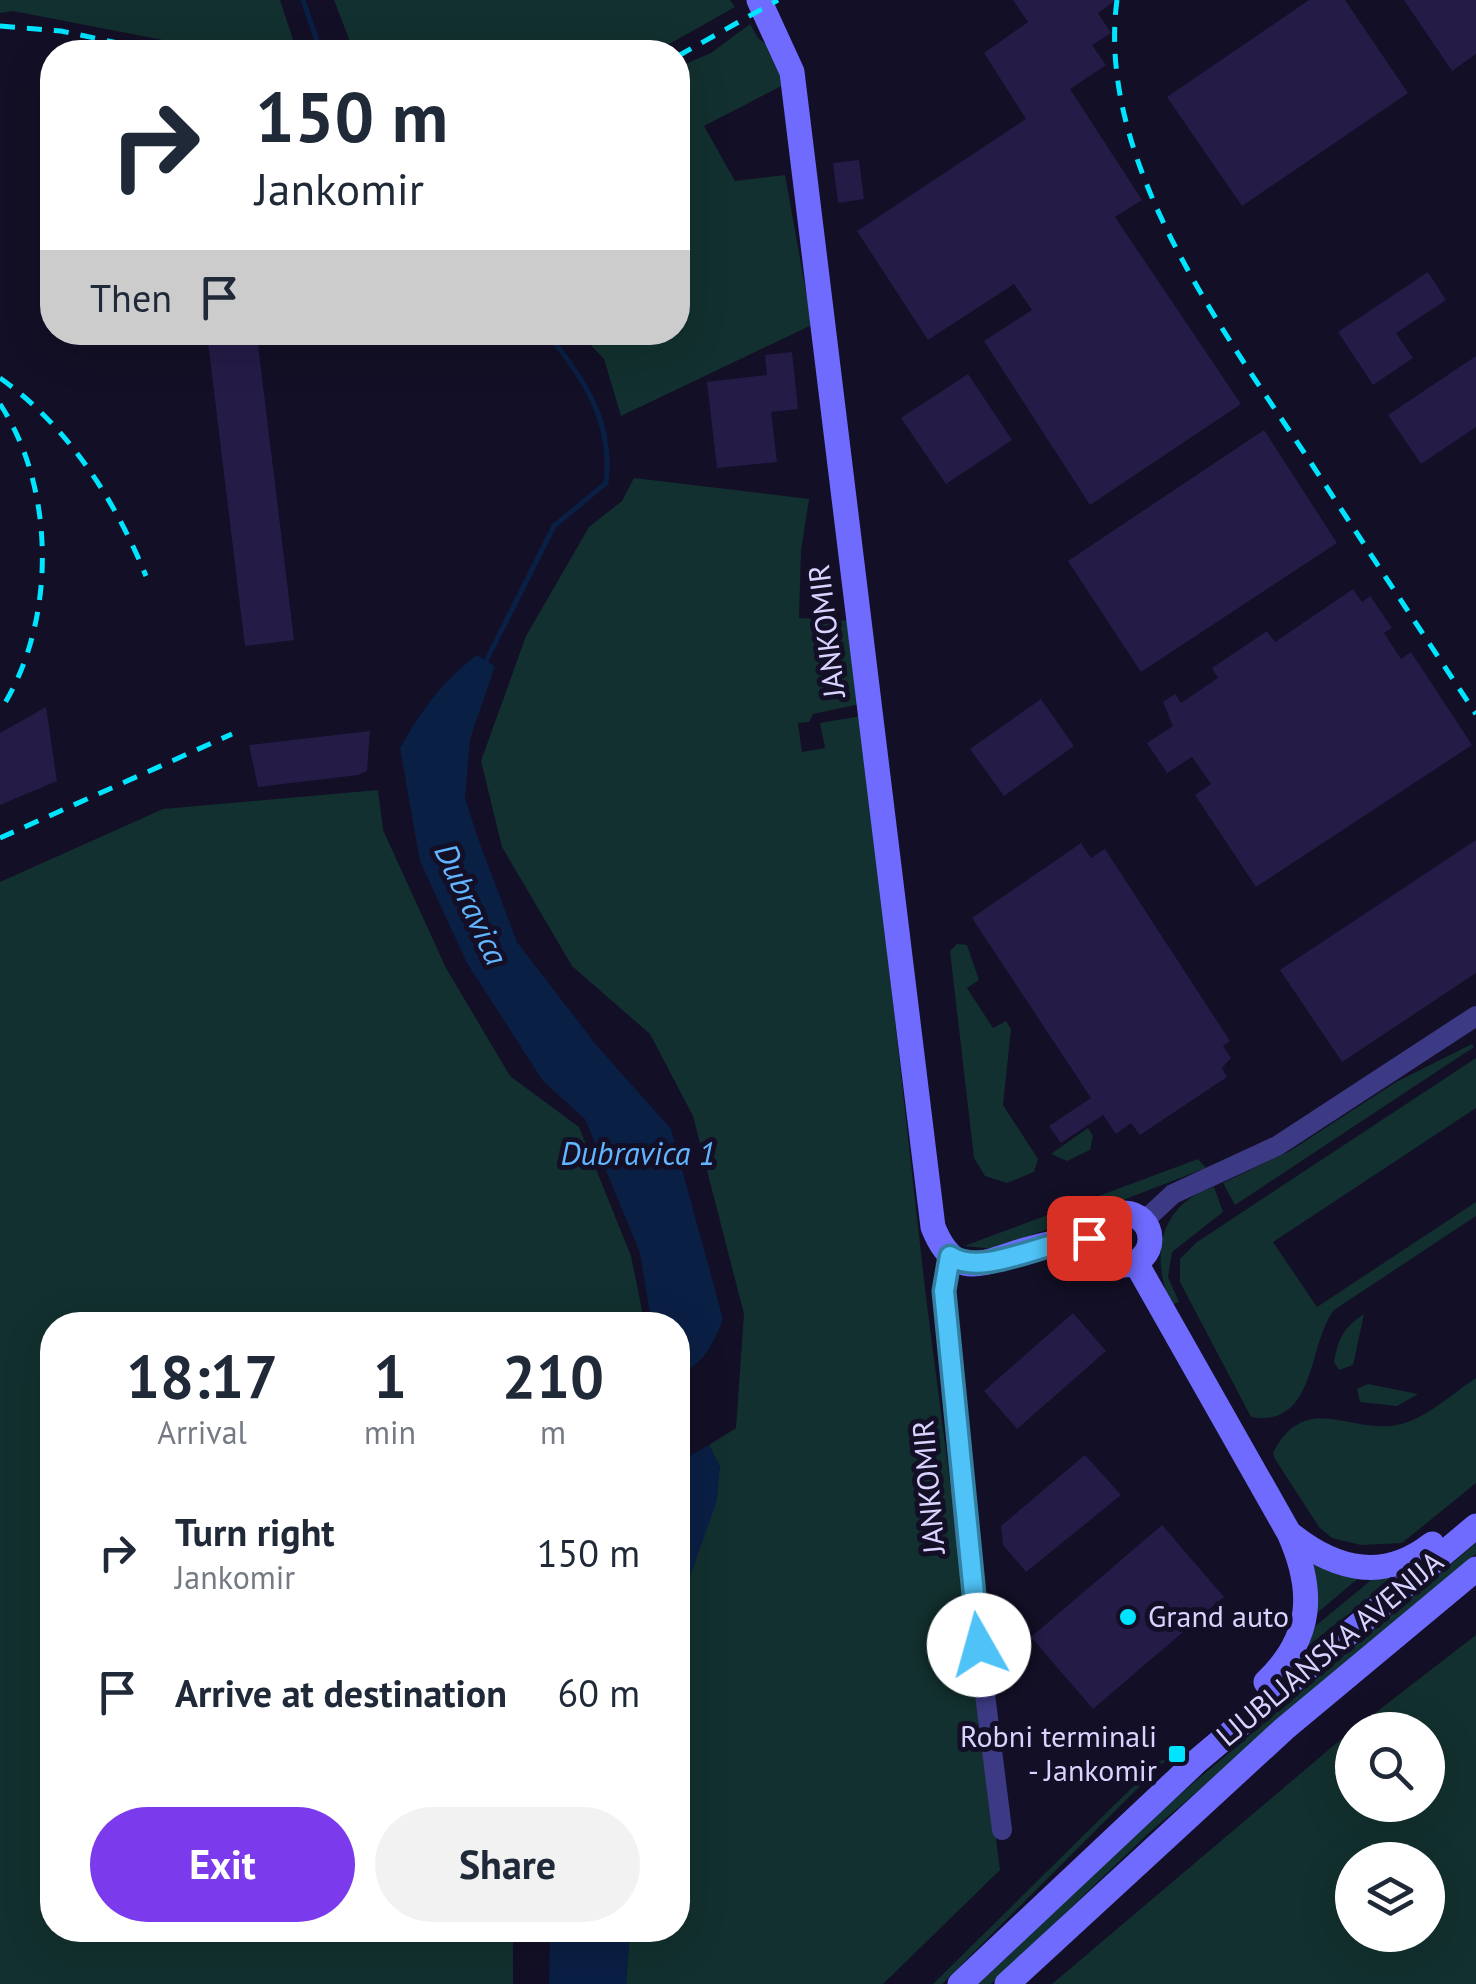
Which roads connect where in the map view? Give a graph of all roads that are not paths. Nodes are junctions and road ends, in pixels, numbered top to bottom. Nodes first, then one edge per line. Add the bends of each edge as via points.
1 (759, 0) edge
2 (1476, 1016) edge
3 (1144, 1221) junction
4 (1097, 1238) junction
5 (950, 1256) junction
6 (1136, 1263) junction
7 (1476, 1510) edge
8 (1476, 1526) edge
9 (1290, 1534) junction
10 (1476, 1569) edge
11 (1197, 1761) junction
12 (1002, 1830) dead end
13 (960, 1984) edge
14 (1007, 1984) edge

1 - 5 street, JANKOMIR via 792,72 930,1214
2 - 3 street via 1276,1146 1173,1194
3 - 4 street via 1132,1213 1114,1214
3 - 6 street via 1150,1240
4 - 5 street via 1061,1241 980,1265
4 - 6 street via 1112,1263
5 - 12 street, JANKOMIR via 944,1291 965,1534
6 - 9 street
7 - 9 street via 1420,1553 1374,1569 1338,1564
8 - 11 street, LJUBLJANSKA AVENIJA
9 - 11 street via 1308,1589 1304,1628 1287,1661 1236,1709
10 - 14 street, LJUBLJANSKA AVENIJA via 1284,1729
11 - 13 street, LJUBLJANSKA AVENIJA

